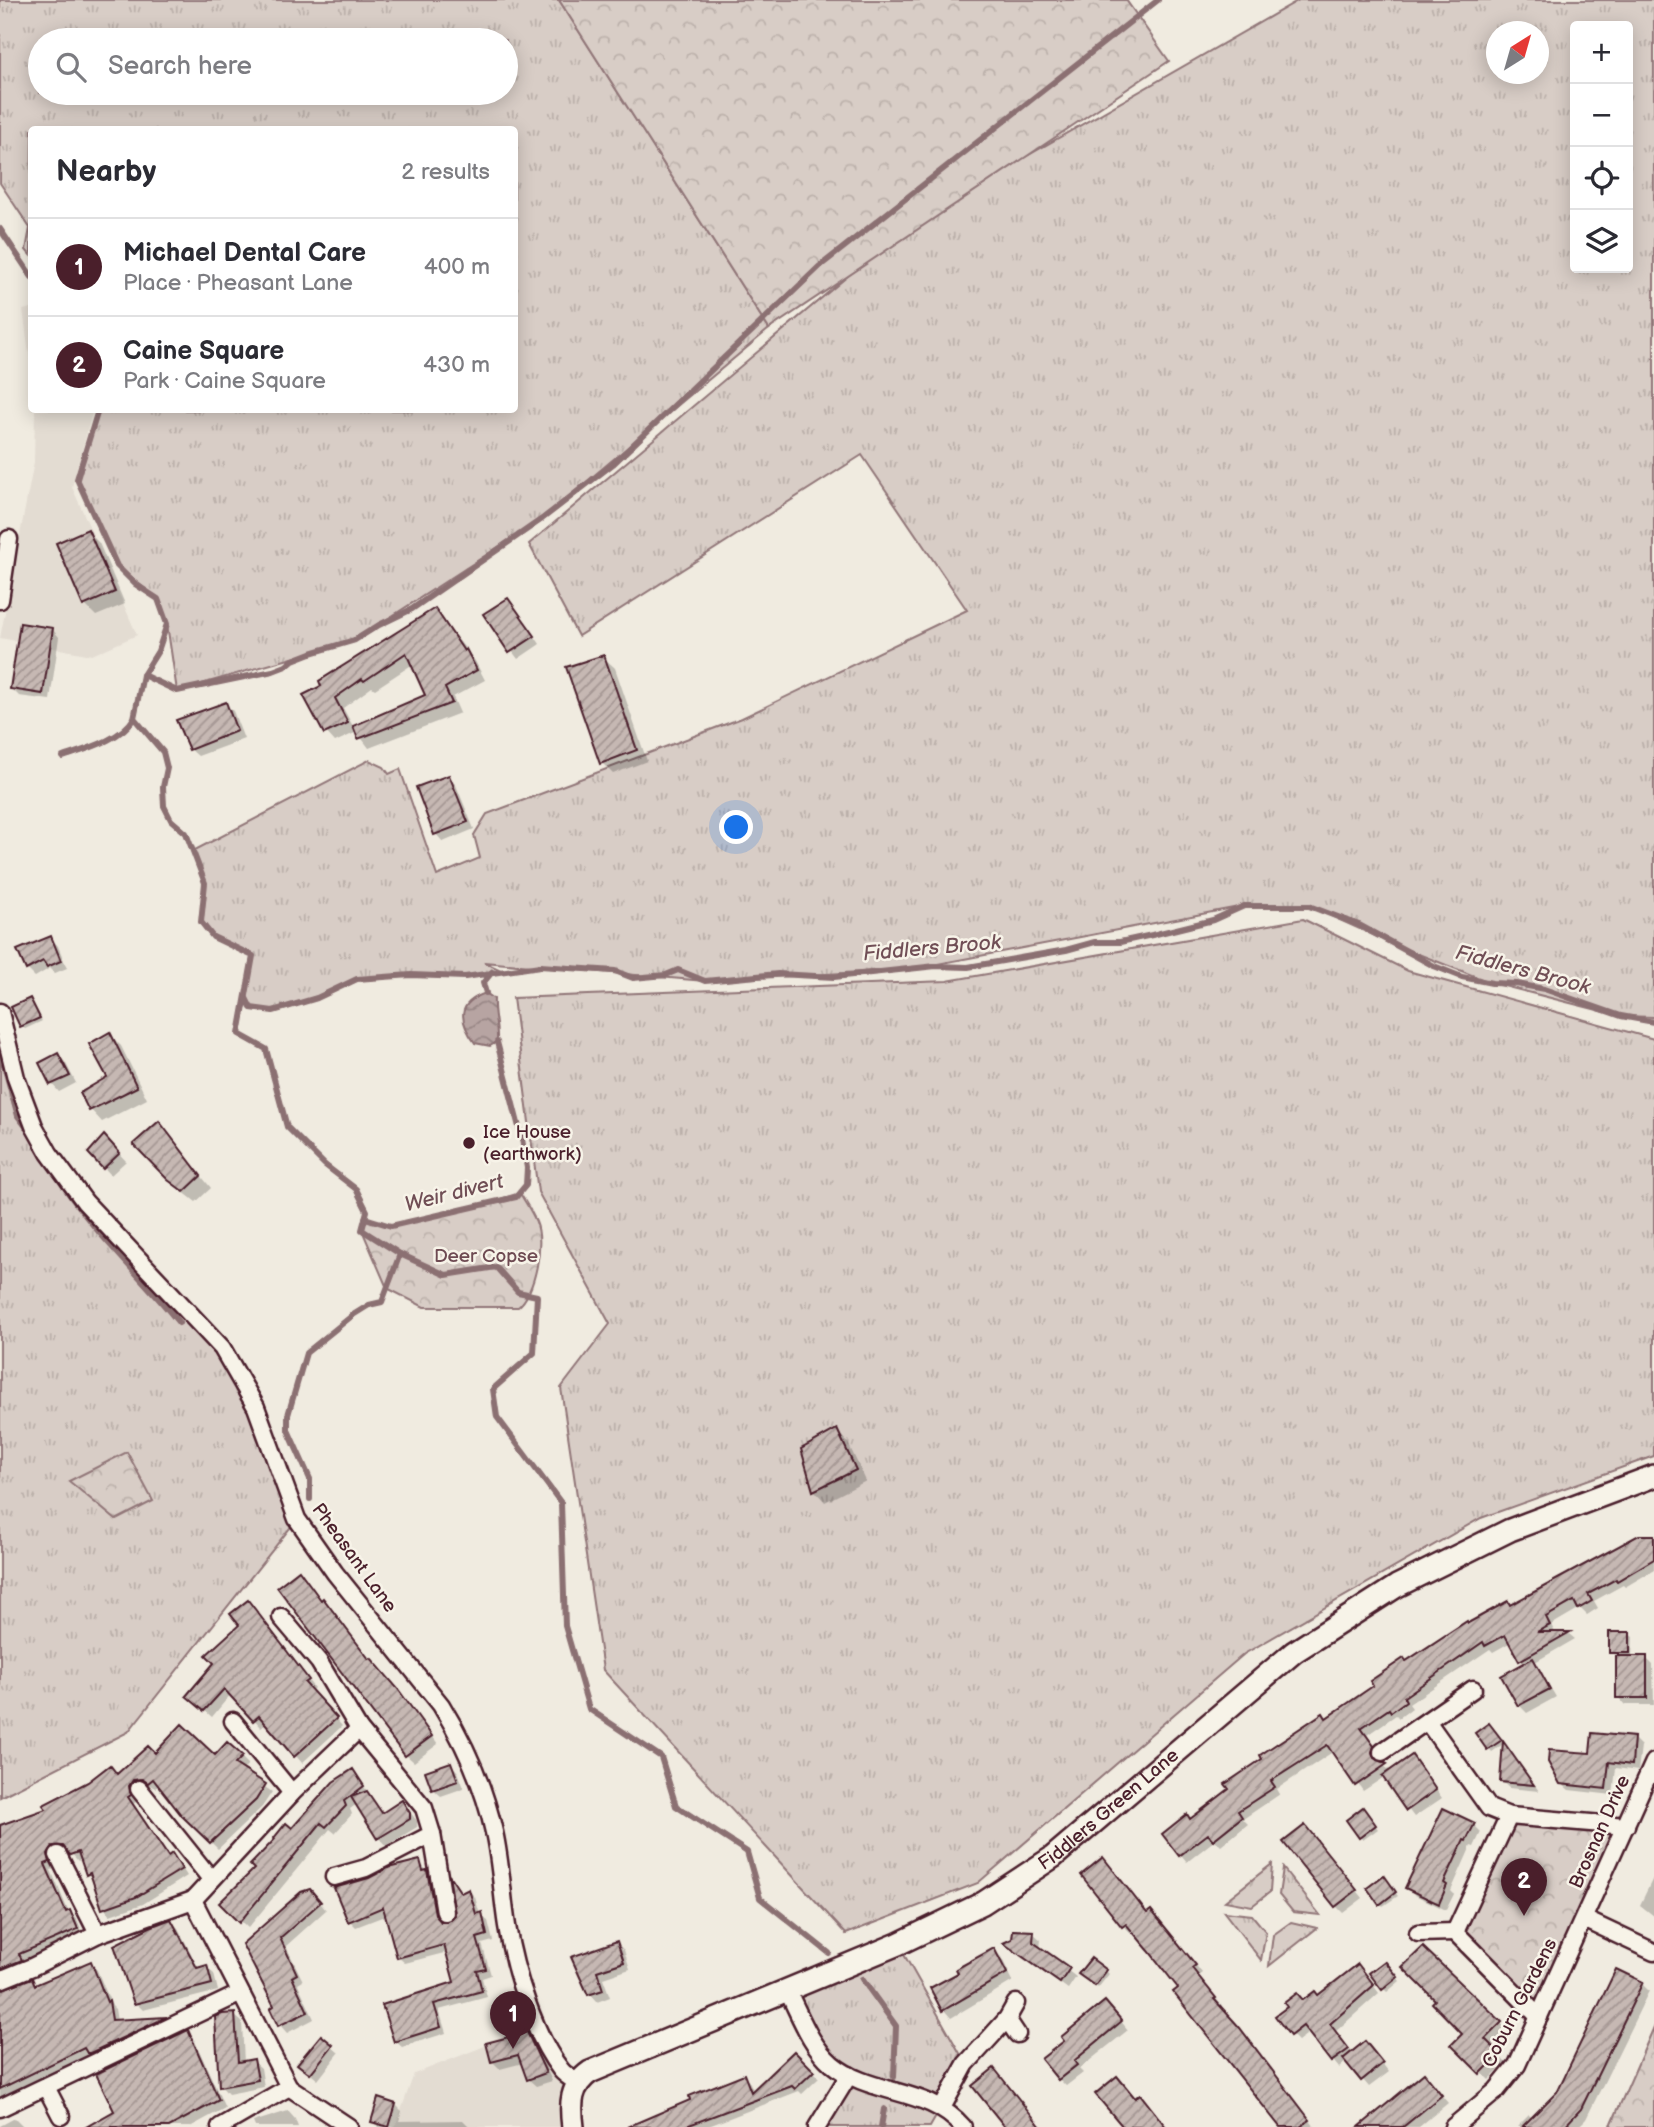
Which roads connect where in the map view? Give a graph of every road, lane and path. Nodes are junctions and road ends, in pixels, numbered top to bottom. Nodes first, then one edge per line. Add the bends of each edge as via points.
1 (9, 539) dead end
2 (0, 600) edge
3 (0, 1012) edge
4 (1654, 1476) edge
5 (282, 1617) dead end
6 (1473, 1689) dead end
7 (233, 1721) dead end
8 (1427, 1721) junction
9 (359, 1729) junction
10 (1382, 1752) dead end
11 (1654, 1762) edge
12 (139, 1789) dead end
13 (292, 1793) junction
14 (1509, 1816) junction
15 (1626, 1826) junction
16 (432, 1833) junction
17 (58, 1855) dead end
18 (334, 1877) dead end
19 (211, 1879) junction
20 (193, 1900) junction
21 (445, 1912) dead end
22 (1584, 1919) junction
23 (1418, 1933) dead end
24 (1455, 1933) junction
25 (98, 1934) junction
26 (1654, 1952) edge
27 (0, 1979) edge
28 (787, 1990) junction
29 (240, 1994) junction
30 (1016, 2003) dead end
31 (1539, 2017) junction
32 (1007, 2020) junction
33 (1017, 2034) dead end
34 (849, 2075) junction
35 (578, 2083) junction
36 (46, 2087) junction
37 (289, 2087) junction
38 (0, 2108) edge
39 (942, 2108) junction
40 (61, 2116) dead end
41 (224, 2126) edge
42 (349, 2127) edge
43 (573, 2127) edge
44 (817, 2127) edge
45 (963, 2127) edge
46 (1453, 2127) edge

1 - 2 street
3 - 35 street, Pheasant Lane via 16,1078 49,1153 85,1202 222,1348 256,1407 297,1519 453,1725 474,1768 494,1830 508,1927 524,1994 562,2071
4 - 28 street, Fiddlers Green Lane via 1510,1530 1397,1586 1294,1652 1053,1857 984,1903
5 - 9 street via 319,1662
6 - 8 street
7 - 13 street
8 - 10 street
8 - 14 street via 1489,1808
9 - 13 street
9 - 16 street via 424,1808
11 - 15 street, Brosnan Drive
12 - 19 street
13 - 19 street
14 - 15 street
14 - 24 street
15 - 22 street, Brosnan Drive
16 - 18 street via 366,1868
16 - 21 street
17 - 25 street
19 - 20 street
20 - 25 street
20 - 29 street
22 - 26 street
22 - 31 street, Coburn Gardens
23 - 24 street
24 - 31 street
25 - 27 street
28 - 34 street via 823,2055
28 - 35 street, Fiddlers Green Lane via 597,2068
29 - 36 street
29 - 37 street
30 - 32 street
31 - 46 street, Coburn Gardens via 1508,2079
32 - 33 street
32 - 39 street via 966,2064
34 - 39 street
34 - 44 street
35 - 43 street via 570,2105
36 - 38 street
36 - 40 street
37 - 41 street
37 - 42 street
39 - 45 street

